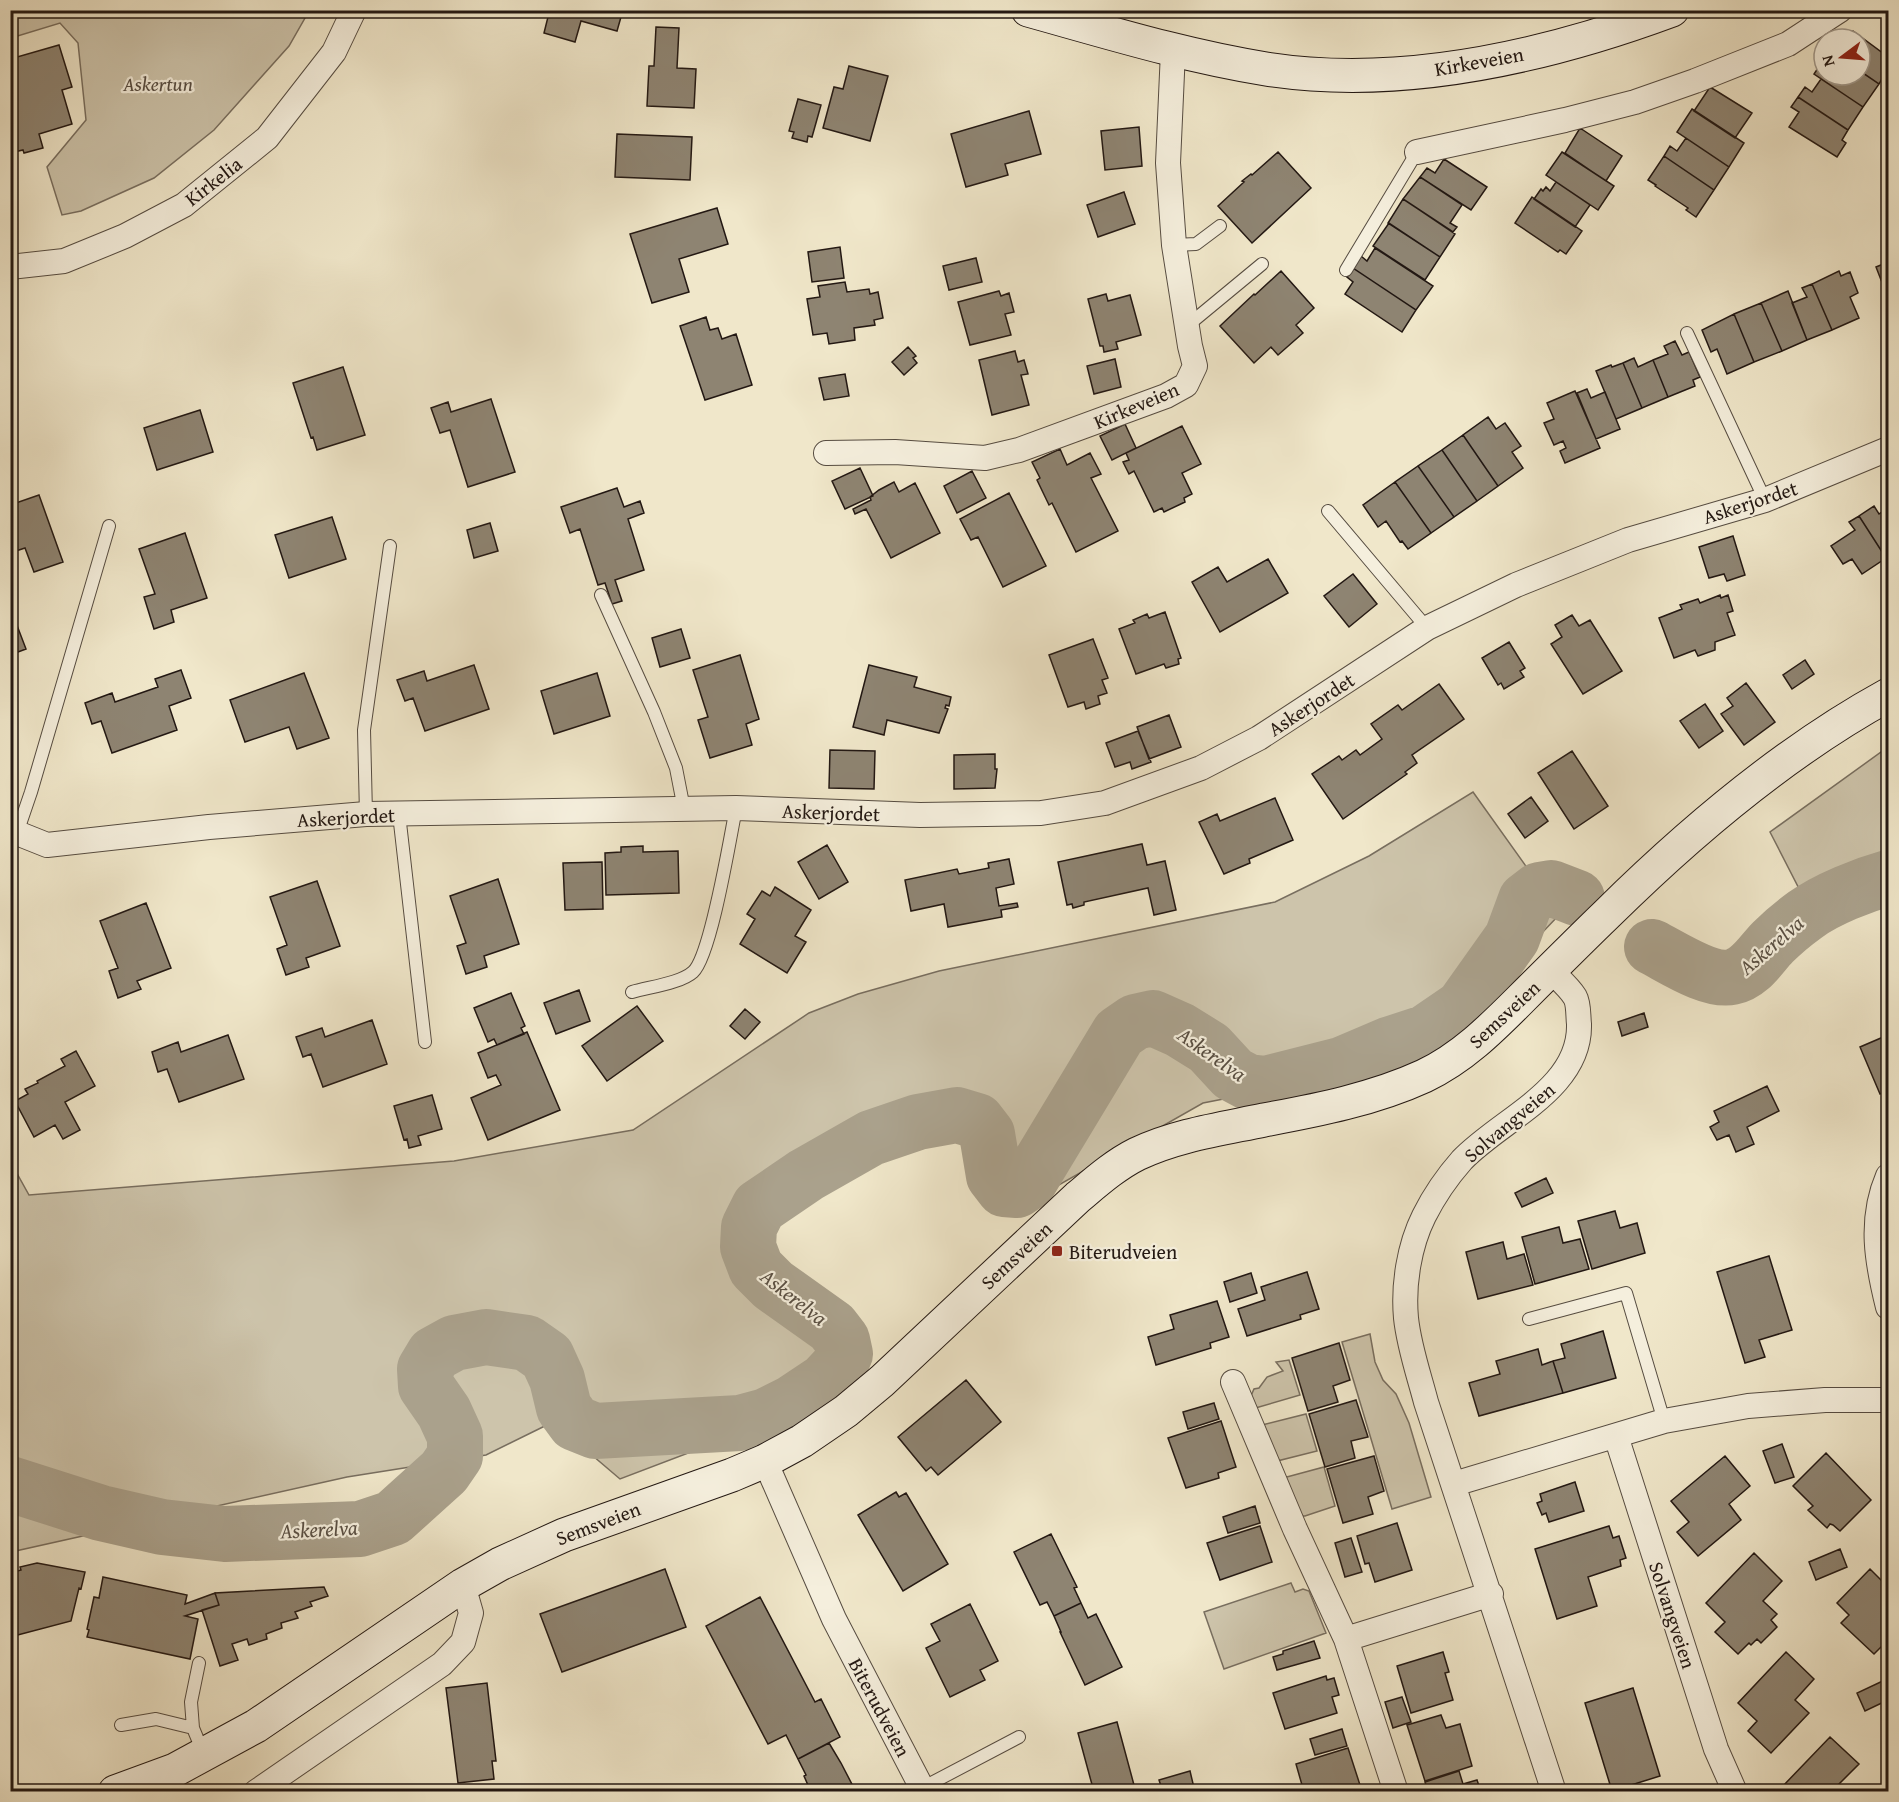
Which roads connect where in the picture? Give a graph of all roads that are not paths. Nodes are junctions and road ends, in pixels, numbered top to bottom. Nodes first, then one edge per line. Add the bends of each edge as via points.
1 (354, 10) edge
2 (1028, 10) edge
3 (1672, 10) edge
4 (1840, 10) edge
5 (1173, 51) junction
6 (1417, 152) joint
7 (1220, 226) dead end
8 (1174, 244) junction
9 (1262, 264) dead end
10 (10, 267) edge
11 (1346, 270) dead end
12 (1186, 326) junction
13 (1688, 333) dead end
14 (1888, 449) edge
15 (826, 453) dead end
16 (1765, 501) junction
17 (1328, 511) dead end
18 (109, 526) dead end
19 (390, 546) dead end
20 (602, 595) dead end
21 (1427, 628) junction
22 (1888, 695) edge
23 (736, 808) junction
24 (684, 809) junction
25 (366, 814) junction
26 (399, 814) junction
27 (17, 833) joint
28 (1550, 970) junction
29 (632, 992) dead end
30 (425, 1042) dead end
31 (1888, 1176) edge
32 (1888, 1308) edge
33 (1529, 1319) dead end
34 (1233, 1382) dead end
35 (1888, 1400) edge
36 (1664, 1421) junction
37 (1616, 1436) junction
38 (765, 1461) junction
39 (1454, 1485) junction
40 (463, 1585) junction
41 (1491, 1594) junction
42 (1346, 1639) junction
43 (199, 1663) dead end
44 (121, 1725) dead end
45 (1019, 1737) dead end
46 (199, 1742) junction
47 (923, 1790) edge
48 (115, 1791) edge
49 (256, 1791) edge
50 (1396, 1791) edge
51 (1554, 1791) edge
52 (1735, 1791) edge

1 - 10 street, Kirkelia via 334,52 267,138 184,205 125,236 64,261
2 - 5 main road, Kirkeveien
3 - 5 main road, Kirkeveien via 1596,36 1510,58 1412,72 1326,75 1267,69
4 - 6 street via 1788,44 1635,102
5 - 8 street, Kirkeveien via 1168,163
6 - 11 lane
7 - 8 lane via 1196,244
8 - 12 street, Kirkeveien
9 - 12 lane
12 - 15 street, Kirkeveien via 1195,366 1186,384 1166,396 1019,450 985,458 895,452
13 - 16 lane
14 - 16 street, Askerjordet
16 - 21 street, Askerjordet via 1628,540 1516,585
17 - 21 lane
18 - 27 lane, Askerjordet
19 - 25 lane via 364,730
20 - 24 lane via 676,768
21 - 23 street, Askerjordet via 1259,738 1201,768 1105,803 1030,814 920,815
22 - 28 main road, Semsveien via 1750,787 1667,855
23 - 24 street, Askerjordet
23 - 29 lane via 709,935 696,970 687,977
24 - 26 street, Askerjordet
25 - 26 street, Askerjordet
25 - 27 street, Askerjordet via 47,845
26 - 30 lane
28 - 38 main road, Semsveien via 1474,1045 1426,1075 1313,1111 1165,1142 1107,1172 882,1382 846,1411
28 - 39 street, Solvangveien via 1575,998 1579,1033 1575,1053 1565,1072 1546,1092 1462,1160 1441,1186 1412,1248 1406,1318 1426,1402
31 - 32 street via 1876,1220 1876,1247
33 - 36 lane via 1626,1293
34 - 42 street
35 - 36 street via 1748,1406
36 - 37 street
37 - 39 street
37 - 52 street, Solvangveien via 1716,1749
38 - 40 main road, Semsveien via 564,1535
38 - 47 street, Biterudveien via 834,1619
39 - 41 street, Solvangveien
40 - 46 main road, Semsveien via 256,1726
40 - 49 street via 471,1613 463,1641 442,1664
41 - 42 street
41 - 51 street, Solvangveien
42 - 50 street
43 - 46 lane via 191,1702
44 - 46 lane via 156,1719
45 - 47 lane, Biterudveien
46 - 48 main road, Semsveien via 175,1770

